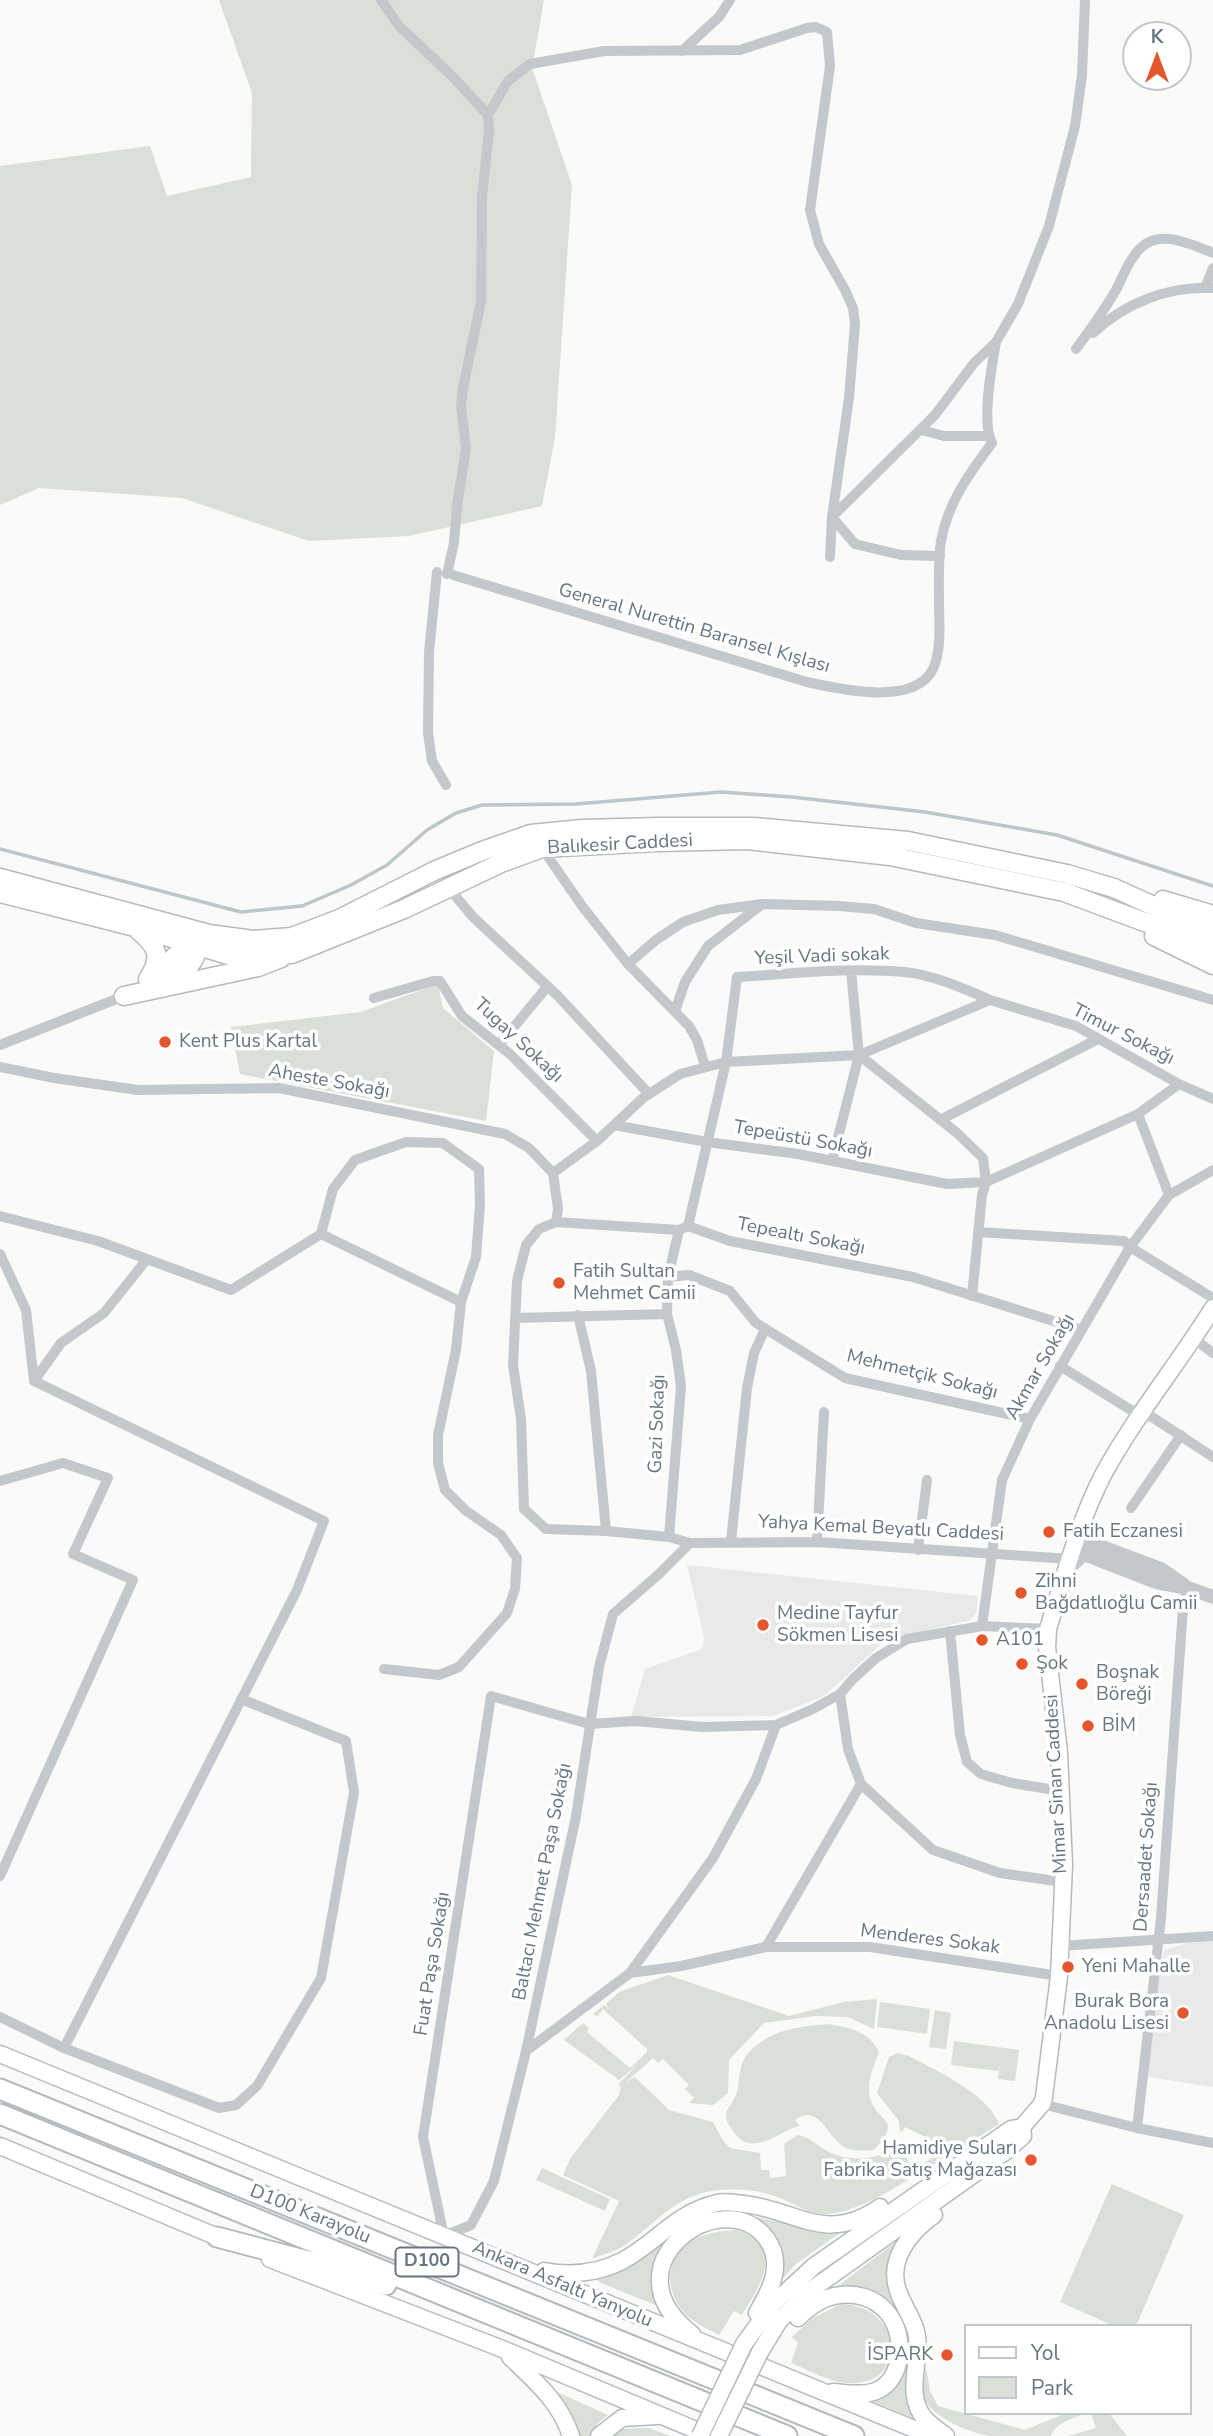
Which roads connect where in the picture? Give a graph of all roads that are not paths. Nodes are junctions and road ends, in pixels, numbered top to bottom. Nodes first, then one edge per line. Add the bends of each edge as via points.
1 (381, 0) edge
2 (730, 0) edge
3 (1085, 0) edge
4 (682, 51) junction
5 (488, 115) junction
6 (1213, 253) edge
7 (1213, 268) edge
8 (1209, 288) edge
9 (996, 342) junction
10 (921, 430) junction
11 (989, 436) junction
12 (832, 517) junction
13 (940, 556) junction
14 (830, 557) dead end
15 (446, 574) junction
16 (446, 785) dead end
17 (542, 848) junction
18 (0, 878) edge
19 (447, 886) junction
20 (1114, 888) junction
21 (0, 893) edge
22 (762, 904) junction
23 (1106, 907) junction
24 (1213, 915) edge
25 (135, 927) junction
26 (1213, 933) edge
27 (193, 939) junction
28 (292, 946) junction
29 (1213, 950) edge
30 (628, 964) junction
31 (1213, 965) edge
32 (851, 971) junction
33 (154, 983) junction
34 (547, 987) junction
35 (124, 996) joint
36 (374, 998) dead end
37 (990, 1000) junction
38 (1213, 1000) edge
39 (675, 1011) junction
40 (1098, 1039) junction
41 (0, 1045) edge
42 (499, 1045) junction
43 (859, 1055) junction
44 (726, 1062) junction
45 (705, 1066) junction
46 (0, 1067) edge
47 (1179, 1084) junction
48 (649, 1094) junction
49 (1213, 1099) edge
50 (1138, 1114) junction
51 (940, 1119) junction
52 (614, 1125) junction
53 (597, 1141) junction
54 (707, 1142) junction
55 (832, 1161) junction
56 (1213, 1170) edge
57 (553, 1173) junction
58 (986, 1182) junction
59 (1169, 1195) junction
60 (0, 1216) edge
61 (556, 1222) junction
62 (683, 1228) junction
63 (978, 1232) junction
64 (321, 1234) junction
65 (1130, 1247) junction
66 (0, 1254) edge
67 (147, 1259) junction
68 (668, 1277) junction
69 (972, 1296) junction
70 (1213, 1298) edge
71 (461, 1302) junction
72 (1213, 1308) edge
73 (667, 1314) junction
74 (578, 1315) junction
75 (515, 1318) junction
76 (765, 1329) junction
77 (1082, 1330) junction
78 (1194, 1339) junction
79 (1213, 1353) edge
80 (1060, 1366) junction
81 (34, 1381) junction
82 (824, 1412) dead end
83 (1139, 1415) junction
84 (1030, 1419) junction
85 (1181, 1435) junction
86 (1213, 1457) edge
87 (927, 1480) dead end
88 (0, 1481) edge
89 (1131, 1508) dead end
90 (606, 1531) junction
91 (669, 1537) junction
92 (1078, 1538) junction
93 (731, 1541) junction
94 (817, 1542) junction
95 (690, 1543) junction
96 (918, 1550) junction
97 (993, 1554) junction
98 (1068, 1564) junction
99 (1188, 1588) junction
100 (1213, 1597) edge
101 (982, 1626) junction
102 (1048, 1629) junction
103 (950, 1631) junction
104 (384, 1668) dead end
105 (839, 1694) junction
106 (242, 1699) junction
107 (589, 1724) junction
108 (776, 1725) junction
109 (861, 1784) junction
110 (1060, 1791) junction
111 (0, 1876) edge
112 (1063, 1882) junction
113 (1213, 1936) edge
114 (1159, 1941) junction
115 (1060, 1946) junction
116 (766, 1947) junction
117 (630, 1973) junction
118 (1059, 1976) junction
119 (0, 2017) edge
120 (64, 2048) junction
121 (526, 2051) junction
122 (0, 2054) edge
123 (0, 2089) edge
124 (1042, 2104) junction
125 (0, 2114) edge
126 (1022, 2127) junction
127 (1137, 2129) junction
128 (1213, 2143) edge
129 (0, 2146) edge
130 (1005, 2152) junction
131 (969, 2160) junction
132 (444, 2236) junction
133 (217, 2238) junction
134 (519, 2267) junction
135 (524, 2329) junction
136 (706, 2344) junction
137 (744, 2344) junction
138 (500, 2348) junction
139 (760, 2352) junction
140 (822, 2392) junction
141 (664, 2416) junction
142 (571, 2436) edge
143 (599, 2436) edge
144 (699, 2436) edge
145 (710, 2436) edge
146 (719, 2436) edge
147 (787, 2436) edge
148 (854, 2436) edge
149 (931, 2436) edge
150 (946, 2436) edge

1 - 5 street via 399,26
2 - 4 street via 719,17
3 - 9 street, General Nurettin Baransel Kışlası via 1080,96 1065,172 1041,249
4 - 5 street via 604,51 530,64 508,81
4 - 12 street via 740,50 807,27 822,29 829,38 830,65 810,209 819,244 845,290 855,324
5 - 15 street via 481,301 463,388 466,448
6 - 8 street via 1171,239 1143,245 1076,349 1116,313 1141,301 1168,292
7 - 8 street
9 - 10 street, General Nurettin Baransel Kışlası
9 - 11 street, General Nurettin Baransel Kışlası
10 - 11 street via 944,436
10 - 12 street, General Nurettin Baransel Kışlası
11 - 13 street, General Nurettin Baransel Kışlası via 992,443 951,505
12 - 13 street via 855,544 901,555
12 - 14 street
13 - 15 street, General Nurettin Baransel Kışlası via 939,638 932,669 918,685 894,692 807,682
15 - 16 street via 429,652 428,733 432,761
17 - 19 main road, Balıkesir Caddesi
17 - 23 main road, Balıkesir Caddesi via 747,840 890,856 1052,889
17 - 30 street
18 - 27 main road, Balıkesir Caddesi
19 - 28 main road, Balıkesir Caddesi via 404,909
19 - 34 street
20 - 24 main road
20 - 26 main road, Balıkesir Caddesi
20 - 28 main road, Balıkesir Caddesi via 908,841 754,827 582,830 531,834 482,851 434,871
21 - 25 main road, Balıkesir Caddesi
22 - 30 street via 718,910 683,922
22 - 38 street via 874,909 916,923 1027,944
22 - 39 street via 708,946 685,982
23 - 29 main road, Balıkesir Caddesi
23 - 31 main road
25 - 27 main road, Balıkesir Caddesi
25 - 33 main road via 156,950
27 - 28 main road, Balıkesir Caddesi via 228,955
27 - 33 main road
28 - 33 main road via 258,967
30 - 39 street
32 - 37 street, Yeşil Vadi sokak via 906,972
32 - 43 street
32 - 44 street, Yeşil Vadi sokak via 737,977
33 - 35 main road
34 - 42 street
34 - 48 street
35 - 41 street
36 - 42 street, Tugay Sokağı via 440,981 462,1016
37 - 40 street, Timur Sokağı via 1076,1026
37 - 43 street
39 - 45 street via 697,1040
40 - 47 street, Timur Sokağı
40 - 51 street
42 - 53 street, Tugay Sokağı
43 - 44 street
43 - 51 street
43 - 55 street
44 - 45 street
44 - 54 street, Yeşil Vadi sokak
45 - 48 street via 680,1074
46 - 57 street, Aheste Sokağı via 138,1090 279,1088 505,1134 529,1148
47 - 49 street, Timur Sokağı
47 - 50 street
48 - 52 street
50 - 58 street
50 - 59 street
51 - 58 street via 983,1158
52 - 53 street
52 - 54 street, Tepeüstü Sokağı
53 - 57 street
54 - 55 street, Tepeüstü Sokağı
54 - 62 street, Yeşil Vadi sokak
55 - 58 street, Tepeüstü Sokağı via 947,1184
56 - 59 street, Akmar Sokağı
57 - 61 street
58 - 63 street
59 - 65 street, Akmar Sokağı
60 - 67 street via 98,1241
61 - 62 street, Tepealtı Sokağı
61 - 75 street, Yahya Kemal Beyatlı Caddesi via 540,1229 526,1245 517,1281
62 - 68 street, Gazi Sokağı
62 - 69 street, Tepealtı Sokağı via 913,1277
63 - 65 street via 1124,1241
63 - 69 street
64 - 67 street via 231,1290
64 - 71 street
64 - 71 street via 333,1189 355,1160 406,1143 443,1143 479,1169 476,1257
65 - 70 street
65 - 77 street, Akmar Sokağı
66 - 81 street via 26,1310
67 - 81 street via 104,1313 61,1343
68 - 73 street, Gazi Sokağı
68 - 76 street, Mehmetçik Sokağı via 689,1275 730,1291
69 - 77 street, Tepealtı Sokağı
71 - 104 street via 438,1435 438,1463 445,1490 501,1535 517,1558 515,1589 507,1613 458,1667 439,1675
72 - 78 main road, Mimar Sinan Caddesi
73 - 74 street
73 - 91 street, Gazi Sokağı via 681,1386
74 - 75 street
74 - 90 street via 591,1371
75 - 90 street, Yahya Kemal Beyatlı Caddesi via 513,1365 521,1419 524,1509 546,1529
76 - 84 street, Mehmetçik Sokağı via 845,1378
76 - 93 street via 754,1353 747,1388
77 - 80 street, Akmar Sokağı
78 - 79 street
78 - 83 main road, Mimar Sinan Caddesi
80 - 83 street
80 - 84 street, Akmar Sokağı
81 - 106 street via 324,1521 297,1590
82 - 94 street
83 - 85 street via 1153,1417
83 - 92 main road, Mimar Sinan Caddesi via 1104,1473
84 - 97 street, Akmar Sokağı via 1002,1480
85 - 86 street
85 - 89 street
87 - 96 street
88 - 111 street via 63,1463 108,1478 73,1554 132,1580
90 - 91 street, Yahya Kemal Beyatlı Caddesi
91 - 95 street, Yahya Kemal Beyatlı Caddesi
92 - 98 main road, Mimar Sinan Caddesi
92 - 99 street, Yahya Kemal Beyatlı Caddesi via 1161,1569
93 - 94 street, Yahya Kemal Beyatlı Caddesi
93 - 95 street, Yahya Kemal Beyatlı Caddesi
94 - 96 street, Yahya Kemal Beyatlı Caddesi
95 - 107 street, Baltacı Mehmet Paşa Sokağı via 613,1614
96 - 97 street, Yahya Kemal Beyatlı Caddesi
97 - 98 street, Yahya Kemal Beyatlı Caddesi
97 - 101 street, Akmar Sokağı
98 - 99 street, Yahya Kemal Beyatlı Caddesi via 1084,1554
98 - 102 main road, Mimar Sinan Caddesi
99 - 100 street, Yahya Kemal Beyatlı Caddesi
99 - 114 street, Dersaadet Sokağı
101 - 102 street
101 - 103 street
102 - 110 main road, Mimar Sinan Caddesi
103 - 105 street via 907,1639 876,1658
103 - 110 street via 967,1762 981,1774
105 - 108 street
105 - 109 street via 848,1749
106 - 120 street
106 - 120 street via 346,1741 354,1792 321,1978 257,2086 236,2105 219,2108
107 - 108 street
107 - 121 street, Baltacı Mehmet Paşa Sokağı via 576,1816
107 - 132 street, Fuat Paşa Sokağı via 491,1696 423,2137
108 - 117 street via 756,1779 713,1858
109 - 112 street via 933,1850 1000,1873
109 - 116 street
110 - 112 main road, Mimar Sinan Caddesi
112 - 115 main road, Mimar Sinan Caddesi
113 - 114 street
114 - 115 street
114 - 127 street, Dersaadet Sokağı
115 - 118 main road, Mimar Sinan Caddesi
116 - 117 street, Menderes Sokak
116 - 118 street, Menderes Sokak via 870,1947
117 - 121 street
118 - 124 main road, Mimar Sinan Caddesi
119 - 120 street
121 - 132 street, Baltacı Mehmet Paşa Sokağı via 494,2181 471,2225
122 - 132 main road, Ankara Asfaltı Yanyolu
123 - 148 highway, D100 Karayolu / D100
124 - 126 main road
124 - 127 street
125 - 135 highway, D100 Karayolu / D100
126 - 130 main road via 1023,2136
126 - 131 main road via 1011,2129
127 - 128 street
129 - 133 main road
130 - 139 main road via 811,2290 779,2321
130 - 150 main road via 919,2225 904,2243 896,2266 898,2291 916,2331 918,2360 913,2383 917,2404
131 - 134 main road via 844,2224 807,2223 761,2206 720,2202 693,2211 623,2260 604,2267 562,2274
131 - 137 main road via 814,2266 773,2304
132 - 134 main road, Ankara Asfaltı Yanyolu
133 - 135 highway via 319,2264
133 - 138 main road
134 - 136 main road, Ankara Asfaltı Yanyolu
135 - 147 highway, D100 Karayolu / D100
136 - 137 main road via 683,2327 668,2307 659,2284 661,2271 675,2241 688,2231 729,2219 760,2230 773,2247 776,2263
136 - 140 main road, Ankara Asfaltı Yanyolu
137 - 144 main road, bridge
138 - 141 main road
138 - 142 main road via 557,2405
139 - 140 main road via 811,2305 834,2296 857,2295 877,2303 899,2331 901,2349 891,2381 869,2393
139 - 146 main road, bridge
140 - 149 main road, Ankara Asfaltı Yanyolu
141 - 143 main road via 622,2418
141 - 145 main road

